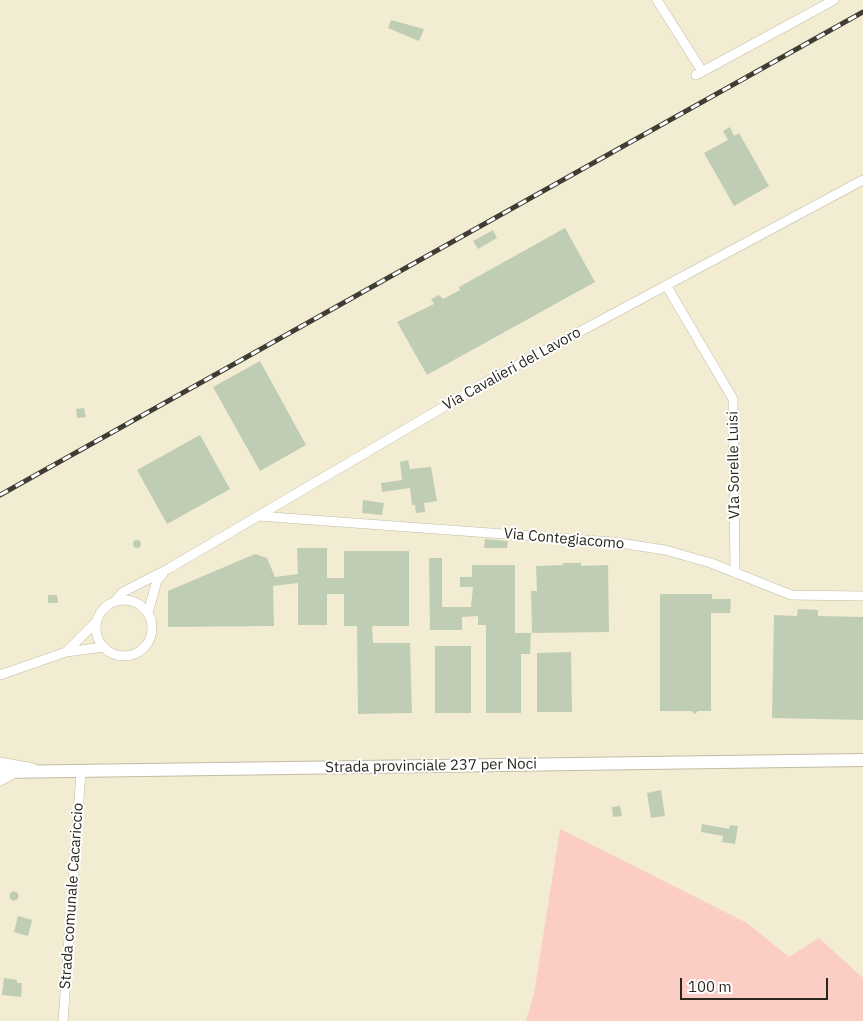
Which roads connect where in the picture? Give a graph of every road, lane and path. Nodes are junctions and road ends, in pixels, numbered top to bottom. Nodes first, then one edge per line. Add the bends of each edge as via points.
1 (657, 0) edge
2 (834, 0) edge
3 (863, 180) edge
4 (666, 285) junction
5 (257, 516) junction
6 (168, 569) junction
7 (735, 573) junction
8 (863, 596) edge
9 (115, 601) junction
10 (148, 613) junction
11 (97, 621) junction
12 (104, 647) junction
13 (66, 652) junction
14 (0, 675) edge
15 (863, 760) edge
16 (0, 762) edge
17 (0, 772) edge
18 (18, 772) junction
19 (48, 772) junction
20 (81, 772) junction
21 (0, 781) edge
22 (63, 1021) edge

1 - 2 street via 699,73
3 - 4 street, Via Cavalieri del Lavoro
4 - 5 street, Via Cavalieri del Lavoro via 486,382
4 - 7 street, VIa Sorelle Luisi via 733,399
5 - 6 street, Via Cavalieri del Lavoro
5 - 7 street, Via Contegiacomo via 613,542 665,550
6 - 9 street, Via Cavalieri del Lavoro via 123,592
6 - 10 street, Via Cavalieri del Lavoro via 157,580
7 - 8 street, Via Contegiacomo via 790,595
9 - 10 street via 134,601
9 - 11 street, Via Cavalieri del Lavoro via 107,606
10 - 12 street, Via Cavalieri del Lavoro via 153,631 145,648 129,656 120,656
11 - 12 street via 96,631
11 - 13 street, Via Cavalieri del Lavoro
12 - 13 street
13 - 14 street
15 - 20 main road, Strada provinciale 237 per Noci
16 - 19 street
17 - 18 main road, Strada provinciale 237 per Noci
18 - 19 main road, Strada provinciale 237 per Noci
18 - 21 street
19 - 20 main road, Strada provinciale 237 per Noci
20 - 22 street, Strada comunale Cacariccio

